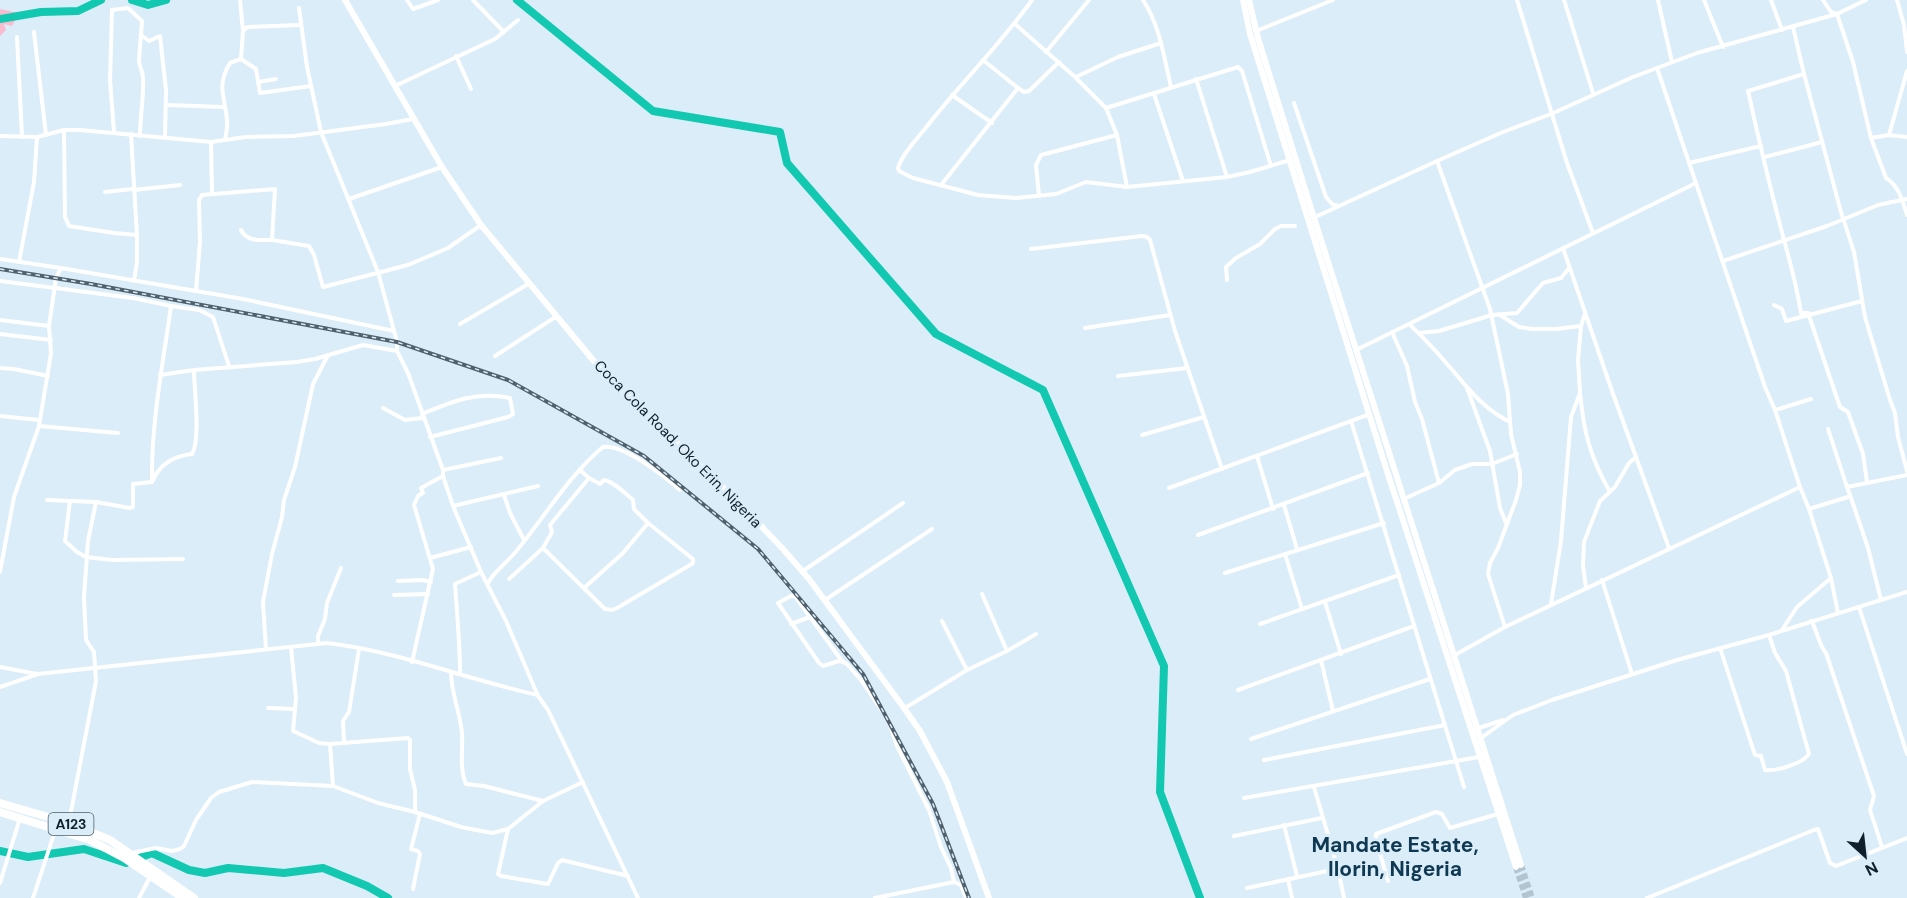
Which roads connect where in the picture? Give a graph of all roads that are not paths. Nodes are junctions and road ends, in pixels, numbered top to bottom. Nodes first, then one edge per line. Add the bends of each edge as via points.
1 (240, 0) edge
2 (345, 0) edge
3 (407, 0) edge
4 (438, 0) edge
5 (473, 0) edge
6 (1032, 0) edge
7 (1089, 0) edge
8 (1143, 0) edge
9 (1243, 0) edge
10 (1249, 0) edge
11 (1333, 0) edge
12 (1517, 0) edge
13 (1564, 0) edge
14 (1658, 0) edge
15 (1704, 0) edge
16 (1771, 0) edge
17 (1824, 0) edge
18 (1866, 0) edge
19 (1896, 0) edge
20 (298, 8) dead end
21 (1836, 14) junction
22 (518, 20) dead end
23 (1015, 24) junction
24 (301, 25) junction
25 (1793, 27) junction
26 (1782, 30) junction
27 (243, 31) junction
28 (1256, 31) junction
29 (504, 32) junction
30 (34, 33) dead end
31 (141, 35) junction
32 (17, 37) dead end
33 (1161, 43) junction
34 (1723, 47) junction
35 (1047, 52) junction
36 (1907, 52) edge
37 (456, 56) junction
38 (241, 60) junction
39 (983, 60) junction
40 (1059, 62) junction
41 (1672, 62) junction
42 (1656, 68) junction
43 (1907, 71) edge
44 (1804, 74) junction
45 (1076, 77) junction
46 (1196, 79) junction
47 (276, 80) dead end
48 (258, 82) junction
49 (311, 87) junction
50 (394, 87) junction
51 (1171, 87) junction
52 (1018, 88) junction
53 (471, 89) dead end
54 (1593, 93) junction
55 (1154, 94) junction
56 (952, 95) junction
57 (1294, 103) dead end
58 (166, 105) junction
59 (224, 107) junction
60 (1106, 108) junction
61 (1551, 114) junction
62 (413, 119) junction
63 (992, 123) junction
64 (64, 130) junction
65 (114, 132) junction
66 (321, 132) junction
67 (131, 134) junction
68 (46, 135) junction
69 (140, 135) junction
70 (1118, 135) junction
71 (1889, 135) junction
72 (0, 136) edge
73 (1907, 136) edge
74 (22, 137) junction
75 (37, 137) junction
76 (165, 137) junction
77 (1871, 138) junction
78 (225, 140) junction
79 (211, 142) junction
80 (1822, 142) junction
81 (1761, 146) junction
82 (1765, 157) junction
83 (1290, 160) junction
84 (1437, 161) junction
85 (1689, 163) junction
86 (1271, 166) junction
87 (442, 167) junction
88 (1227, 177) junction
89 (1183, 181) junction
90 (1696, 183) junction
91 (180, 185) dead end
92 (941, 185) junction
93 (1127, 187) junction
94 (134, 189) junction
95 (105, 192) dead end
96 (213, 194) junction
97 (1039, 196) junction
98 (349, 199) junction
99 (1905, 200) edge
100 (1339, 206) junction
101 (1907, 215) edge
102 (1311, 219) junction
103 (1844, 219) junction
104 (482, 225) junction
105 (1295, 226) dead end
106 (241, 230) dead end
107 (1593, 233) junction
108 (137, 235) junction
109 (272, 240) junction
110 (1784, 240) junction
111 (1563, 248) junction
112 (1032, 249) dead end
113 (0, 259) edge
114 (1723, 261) junction
115 (19, 262) junction
116 (1569, 267) junction
117 (62, 268) junction
118 (378, 272) junction
119 (1227, 280) dead end
120 (0, 281) edge
121 (134, 281) junction
122 (530, 283) junction
123 (55, 287) junction
124 (1483, 289) junction
125 (196, 291) junction
126 (1862, 301) junction
127 (1773, 305) dead end
128 (171, 306) junction
129 (1499, 314) junction
130 (1585, 314) junction
131 (1808, 314) junction
132 (1170, 315) junction
133 (1491, 315) junction
134 (557, 316) junction
135 (0, 320) edge
136 (460, 324) dead end
137 (1409, 324) junction
138 (49, 326) junction
139 (1581, 326) junction
140 (1085, 328) dead end
141 (394, 332) junction
142 (1392, 332) junction
143 (1419, 333) junction
144 (0, 334) edge
145 (51, 340) junction
146 (1355, 350) junction
147 (397, 351) junction
148 (328, 355) junction
149 (495, 356) dead end
150 (315, 359) junction
151 (229, 366) junction
152 (320, 367) junction
153 (0, 368) edge
154 (1187, 368) junction
155 (194, 370) junction
156 (160, 375) junction
157 (48, 376) junction
158 (1118, 376) dead end
159 (1467, 388) junction
160 (1580, 393) junction
161 (1811, 399) dead end
162 (383, 408) dead end
163 (1775, 410) junction
164 (1370, 414) junction
165 (0, 416) edge
166 (422, 416) junction
167 (1204, 417) junction
168 (39, 420) junction
169 (1351, 421) junction
170 (1510, 423) junction
171 (39, 426) junction
172 (1828, 429) dead end
173 (118, 433) dead end
174 (1142, 435) dead end
175 (430, 437) junction
176 (1517, 454) junction
177 (1257, 456) junction
178 (1636, 457) junction
179 (501, 459) dead end
180 (1492, 464) junction
181 (1222, 469) junction
182 (443, 470) junction
183 (580, 470) junction
184 (1368, 473) junction
185 (1907, 473) edge
186 (443, 476) junction
187 (589, 478) junction
188 (152, 482) junction
189 (1868, 482) junction
190 (1439, 483) junction
191 (538, 486) dead end
192 (1800, 487) junction
193 (1847, 487) junction
194 (1169, 488) dead end
195 (680, 490) dead end
196 (1610, 492) junction
197 (504, 495) junction
198 (1850, 495) junction
199 (1408, 497) dead end
200 (47, 500) dead end
201 (70, 501) junction
202 (96, 502) junction
203 (903, 503) dead end
204 (1284, 505) junction
205 (453, 506) junction
206 (1273, 509) junction
207 (1809, 509) junction
208 (648, 523) junction
209 (1384, 524) junction
210 (1507, 526) junction
211 (932, 529) dead end
212 (1198, 535) dead end
213 (524, 540) junction
214 (471, 547) junction
215 (543, 548) junction
216 (1669, 548) junction
217 (1297, 549) junction
218 (1285, 554) junction
219 (86, 557) junction
220 (430, 558) junction
221 (183, 559) dead end
222 (341, 567) dead end
223 (802, 571) junction
224 (0, 572) edge
225 (481, 572) junction
226 (1225, 573) dead end
227 (1399, 575) junction
228 (1831, 578) junction
229 (509, 579) dead end
230 (1602, 580) junction
231 (398, 581) dead end
232 (431, 582) junction
233 (488, 584) junction
234 (584, 588) junction
235 (1586, 588) junction
236 (1907, 592) edge
237 (428, 594) junction
238 (982, 594) dead end
239 (394, 595) dead end
240 (824, 600) junction
241 (1881, 600) junction
242 (1325, 602) junction
243 (1551, 605) junction
244 (1859, 607) junction
245 (1302, 609) junction
246 (1838, 613) junction
247 (810, 617) junction
248 (942, 621) dead end
249 (1811, 621) junction
250 (791, 624) junction
251 (1260, 624) dead end
252 (1414, 626) junction
253 (1505, 627) junction
254 (1782, 630) junction
255 (1036, 634) dead end
256 (1769, 634) junction
257 (318, 644) junction
258 (291, 647) junction
259 (1720, 648) junction
260 (266, 649) junction
261 (359, 649) junction
262 (1007, 651) junction
263 (1341, 654) junction
264 (1452, 656) junction
265 (1321, 660) junction
266 (412, 662) junction
267 (846, 663) junction
268 (94, 667) junction
269 (0, 668) edge
270 (966, 670) junction
271 (451, 672) junction
272 (38, 674) junction
273 (460, 674) junction
274 (1632, 674) junction
275 (1430, 679) junction
276 (0, 687) edge
277 (1238, 690) dead end
278 (538, 696) junction
279 (268, 708) dead end
280 (904, 708) junction
281 (294, 709) junction
282 (1333, 711) junction
283 (1507, 719) junction
284 (1445, 725) junction
285 (1474, 730) junction
286 (1251, 739) dead end
287 (1480, 739) junction
288 (344, 742) junction
289 (330, 744) junction
290 (1907, 754) edge
291 (1479, 756) junction
292 (1264, 760) dead end
293 (1456, 762) junction
294 (583, 782) junction
295 (333, 786) junction
296 (1314, 787) junction
297 (1464, 787) dead end
298 (1244, 798) dead end
299 (543, 801) junction
300 (0, 803) edge
301 (0, 812) edge
302 (417, 813) junction
303 (1498, 814) junction
304 (20, 818) junction
305 (1322, 818) junction
306 (69, 823) junction
307 (1284, 825) junction
308 (56, 828) junction
309 (508, 829) junction
310 (1234, 836) dead end
311 (1907, 838) edge
312 (1882, 847) junction
313 (131, 857) junction
314 (1338, 869) junction
315 (151, 876) junction
316 (629, 876) junction
317 (1297, 876) junction
318 (1288, 879) junction
319 (1388, 881) dead end
320 (954, 882) junction
321 (0, 883) edge
322 (1247, 888) dead end
323 (413, 889) dead end
324 (33, 898) edge
325 (140, 898) edge
326 (183, 898) edge
327 (194, 898) edge
328 (638, 898) edge
329 (875, 898) edge
330 (966, 898) edge
331 (989, 898) edge
332 (1292, 898) edge
333 (1344, 898) edge
334 (1647, 898) edge

1 - 27 street
2 - 50 main road, Coca Cola Road, Oko Erin, Nigeria
3 - 4 street via 413,9
5 - 29 street
6 - 23 street
7 - 35 street
8 - 33 street
9 - 83 main road
10 - 28 main road
11 - 28 street
12 - 61 street
13 - 54 street
14 - 41 street
15 - 34 street
16 - 26 street
17 - 21 street
18 - 21 street
19 - 36 street
20 - 24 street
21 - 25 street
21 - 77 street via 1853,62
22 - 29 street
23 - 35 street
23 - 39 street
24 - 27 street via 247,27
24 - 49 street
25 - 26 street
25 - 44 street
26 - 34 street
27 - 38 street
28 - 102 main road
29 - 37 street
30 - 68 street
31 - 58 street via 149,41 160,36
31 - 65 street via 140,18 128,8 112,10 110,80
31 - 69 street via 139,65 144,80
32 - 74 street
33 - 45 street
33 - 51 street
34 - 41 street
35 - 40 street
37 - 50 street
37 - 53 street
38 - 48 street via 254,67
38 - 59 street via 230,63 223,76
39 - 52 street
39 - 56 street
40 - 45 street
40 - 52 street via 1029,91
41 - 42 street
42 - 54 street
42 - 85 street
43 - 71 street
44 - 80 street
44 - 81 street via 1748,90
45 - 60 street
46 - 51 street
46 - 86 street via 1240,68
46 - 88 street
47 - 48 street
48 - 49 street via 263,94
49 - 66 street
50 - 62 main road, Coca Cola Road, Oko Erin, Nigeria
51 - 55 street
52 - 63 street
54 - 61 street
55 - 60 street
55 - 89 street
56 - 63 street
56 - 92 street via 898,166 899,171 913,178
57 - 100 street via 1326,197
58 - 59 street
58 - 76 street
59 - 78 street
60 - 70 street
61 - 84 street
61 - 107 street
62 - 66 street
62 - 87 main road, Coca Cola Road, Oko Erin, Nigeria
63 - 92 street
64 - 65 street
64 - 68 street
64 - 108 street via 69,226
65 - 67 street
66 - 78 street
66 - 98 street
67 - 69 street
67 - 94 street
68 - 75 street
69 - 76 street
70 - 93 street
70 - 97 street via 1041,155 1036,165
71 - 73 street
71 - 77 street
72 - 74 street
74 - 75 street
75 - 115 street via 34,182
76 - 79 street
77 - 99 street via 1886,178
78 - 79 street
79 - 96 street
80 - 82 street
80 - 103 street
81 - 82 street
81 - 85 street
82 - 110 street
83 - 86 street
83 - 102 main road
84 - 100 street
84 - 124 street
85 - 90 street
86 - 88 street
87 - 98 street
87 - 104 main road, Coca Cola Road, Oko Erin, Nigeria
88 - 89 street
89 - 93 street
90 - 107 street
90 - 114 street
91 - 94 street
92 - 97 street via 990,197
93 - 97 street via 1086,182
94 - 95 street
94 - 108 street
96 - 109 street via 275,189
96 - 125 street via 202,195 199,201
98 - 118 street
99 - 101 street
99 - 103 street via 1878,205
100 - 102 street
102 - 146 main road
102 - 164 main road
103 - 110 street
103 - 126 street
104 - 118 street via 433,255 408,266
104 - 122 main road, Coca Cola Road, Oko Erin, Nigeria
105 - 119 street via 1275,229 1260,244 1230,262 1226,267
106 - 109 street via 249,239
107 - 111 street
108 - 121 street
109 - 118 street via 309,246 323,287
110 - 114 street
110 - 131 street via 1801,313
111 - 116 street
111 - 124 street
112 - 132 street via 1147,237
113 - 115 street
114 - 163 street
115 - 117 street
116 - 129 street via 1561,278 1543,283 1517,313
116 - 130 street
117 - 121 street
117 - 123 street
118 - 141 street
120 - 123 street
121 - 125 street
122 - 134 main road, Coca Cola Road, Oko Erin, Nigeria
122 - 136 street
123 - 128 street
123 - 138 street
124 - 133 street
124 - 137 street
125 - 141 street
126 - 131 street
126 - 185 street via 1874,352 1895,412
127 - 131 street via 1782,309 1785,321
128 - 151 street via 200,310 213,317
128 - 156 street
129 - 133 street
129 - 139 street via 1519,327
130 - 139 street
130 - 178 street
131 - 189 street via 1840,407 1848,412 1863,454
132 - 140 street
132 - 154 street
133 - 143 street
133 - 170 street via 1508,394
134 - 149 street
134 - 223 main road, Coca Cola Road, Oko Erin, Nigeria via 603,372 747,511
135 - 138 street
137 - 142 street
137 - 143 street
138 - 145 street
139 - 160 street
141 - 147 street
142 - 146 street
142 - 190 street via 1407,366
143 - 159 street
144 - 145 street
145 - 157 street
146 - 264 main road
147 - 148 street via 363,345
147 - 166 street
148 - 150 street
148 - 152 street
150 - 151 street
150 - 152 street
151 - 155 street
152 - 260 street via 268,570 263,602
153 - 157 street
154 - 158 street
154 - 167 street
155 - 156 street
155 - 188 street via 195,448 192,454 177,455 157,470
156 - 188 street via 151,455
157 - 168 street
159 - 170 street
159 - 180 street
160 - 196 street via 1586,440
160 - 243 street via 1571,417 1561,541
161 - 163 street
162 - 166 street via 405,420
163 - 192 street
164 - 169 street
164 - 264 main road via 1428,598
165 - 168 street
166 - 175 street
166 - 175 street via 458,400 489,394 510,398 514,408 508,417
167 - 174 street
167 - 181 street
168 - 171 street
169 - 177 street
169 - 184 street
170 - 176 street
171 - 173 street
171 - 224 street via 14,497
172 - 193 street
175 - 182 street
176 - 180 street
176 - 210 street via 1520,485
177 - 181 street
177 - 206 street
178 - 196 street
178 - 216 street
179 - 182 street
180 - 190 street via 1472,464 1455,470
180 - 210 street
181 - 194 street
182 - 186 street
183 - 187 street
183 - 195 street via 603,447 611,447 652,466
183 - 213 street
184 - 204 street
184 - 209 street
185 - 189 street
186 - 205 street
186 - 220 street via 421,488 423,493 414,505
187 - 208 street via 600,484 609,481 629,496 634,509
187 - 215 street via 550,525 552,532
188 - 202 street via 133,484 134,505 130,508
189 - 193 street
190 - 199 street
191 - 197 street
192 - 207 street
192 - 216 street
193 - 198 street
196 - 235 street via 1600,501 1584,542
197 - 205 street
197 - 213 street
198 - 207 street
198 - 241 street
200 - 201 street
201 - 202 street
201 - 219 street via 65,541
202 - 219 street
203 - 223 street
204 - 206 street
204 - 217 street
205 - 214 street
206 - 212 street
207 - 228 street
208 - 234 street via 623,553
208 - 234 street via 690,556 693,563 612,610 605,609
209 - 217 street
209 - 227 street
210 - 253 street via 1488,574
211 - 240 street
213 - 233 street
214 - 220 street
214 - 225 street
215 - 229 street
215 - 234 street
216 - 230 street
217 - 218 street
218 - 226 street
218 - 245 street
219 - 221 street
219 - 268 street via 85,633 94,652
220 - 232 street
222 - 257 street via 327,603
223 - 240 main road, Coca Cola Road, Oko Erin, Nigeria
225 - 233 street
225 - 273 street via 455,584
227 - 242 street
227 - 252 street
228 - 246 street
228 - 254 street via 1797,607
230 - 235 street
230 - 274 street
231 - 232 street
232 - 237 street
233 - 278 street
235 - 243 street
236 - 241 street
237 - 239 street
237 - 266 street
238 - 262 street
240 - 280 main road, Coca Cola Road, Oko Erin, Nigeria
241 - 244 street
242 - 245 street
242 - 263 street
243 - 253 street
244 - 246 street
244 - 290 street
245 - 251 street
246 - 249 street
247 - 250 street
247 - 250 street via 801,602 791,596 778,603
247 - 267 street
248 - 270 street
249 - 254 street
249 - 312 street via 1820,647 1826,652 1874,796 1870,810
250 - 267 street via 821,665
252 - 263 street
252 - 275 street
253 - 264 street
254 - 256 street
255 - 262 street
256 - 259 street
256 - 259 street via 1775,654 1786,670 1809,754 1803,760 1773,770 1765,770 1761,756 1755,755
257 - 258 street
257 - 261 street
258 - 260 street
258 - 281 street
259 - 274 street
260 - 268 street
261 - 266 street
261 - 288 street via 349,712 343,721
262 - 270 street
263 - 265 street
264 - 285 main road
265 - 277 street
265 - 282 street
266 - 271 street
267 - 320 street via 888,721 936,828
268 - 272 street
268 - 306 street via 95,691
269 - 272 street
270 - 280 street
271 - 273 street
271 - 299 street via 466,784
272 - 276 street
273 - 278 street
274 - 283 street
275 - 282 street
275 - 284 street
278 - 294 street
279 - 281 street
280 - 331 main road, Coca Cola Road, Oko Erin, Nigeria via 947,782
281 - 289 street via 293,731
282 - 286 street
283 - 285 street
283 - 287 street
284 - 292 street
284 - 293 street
285 - 287 main road
285 - 291 main road
287 - 303 main road via 1518,866
288 - 289 street
288 - 302 street via 411,740 410,769
289 - 295 street
291 - 293 street
291 - 303 main road
293 - 296 street
293 - 297 street
294 - 299 street
294 - 316 street
295 - 302 street
295 - 313 street via 252,782 219,792 205,804 180,849 156,848
296 - 298 street
296 - 305 street
299 - 309 street
300 - 306 highway, A123
301 - 304 highway, A123
302 - 309 street via 492,833
302 - 323 street via 411,849 420,854
303 - 319 street via 1450,828 1442,814 1436,812 1380,831 1376,839
304 - 308 highway, A123
304 - 321 street
305 - 307 street
305 - 314 street
306 - 313 highway, A123 via 110,840
307 - 310 street
307 - 317 street
308 - 313 highway, A123
308 - 324 street
309 - 316 street via 498,866 501,876 548,884 562,860
311 - 312 street
312 - 334 street via 1833,865 1818,830 1814,830
313 - 315 highway, A123
313 - 327 highway, A123 via 146,863
314 - 317 street
314 - 333 street
315 - 325 street
315 - 326 highway, A123
316 - 328 street
317 - 318 street
318 - 322 street
318 - 332 street
320 - 329 street
320 - 330 street via 961,885

